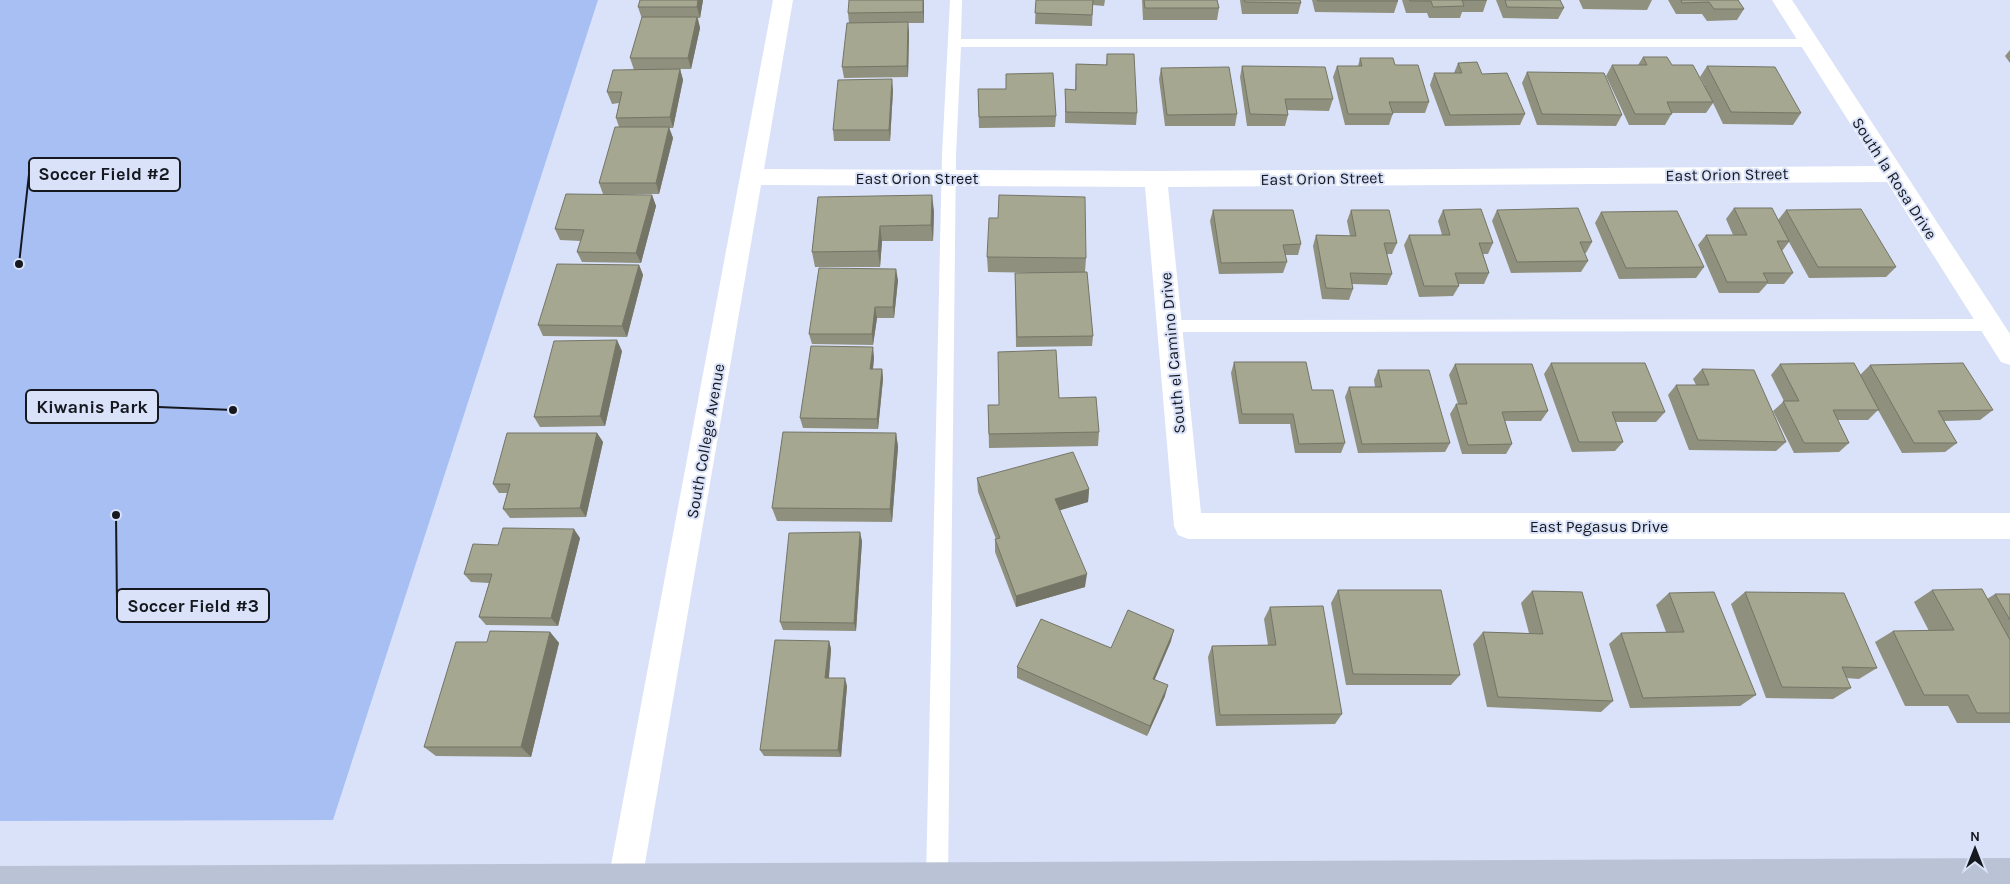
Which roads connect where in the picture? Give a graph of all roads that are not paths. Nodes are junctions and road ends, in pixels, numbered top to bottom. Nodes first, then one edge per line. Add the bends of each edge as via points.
1 (783, 0) edge
2 (956, 0) edge
3 (1782, 0) edge
4 (955, 43) junction
5 (1809, 43) junction
6 (1892, 174) junction
7 (753, 177) junction
8 (950, 178) junction
9 (1156, 180) junction
10 (1991, 325) junction
11 (1170, 326) junction
12 (2010, 355) edge
13 (1188, 526) joint
14 (2010, 526) edge
15 (2010, 875) edge
16 (937, 879) junction
17 (1791, 880) edge
18 (625, 881) junction
19 (1225, 881) edge
20 (361, 882) edge
21 (745, 882) edge
22 (0, 883) edge

1 - 7 street, South College Avenue
2 - 4 lane
3 - 5 street, South la Rosa Drive
4 - 5 lane
4 - 8 lane
5 - 6 street, South la Rosa Drive
6 - 9 street, East Orion Street
6 - 10 street, South la Rosa Drive
7 - 8 street, East Orion Street
7 - 18 street, South College Avenue
8 - 9 street, East Orion Street
8 - 16 lane
9 - 11 street, South el Camino Drive
10 - 11 lane
10 - 12 street, South la Rosa Drive
11 - 13 street, South el Camino Drive
13 - 14 street, East Pegasus Drive
15 - 17 main road
16 - 19 main road
16 - 21 main road
17 - 19 main road
18 - 20 main road
18 - 21 main road
20 - 22 main road

